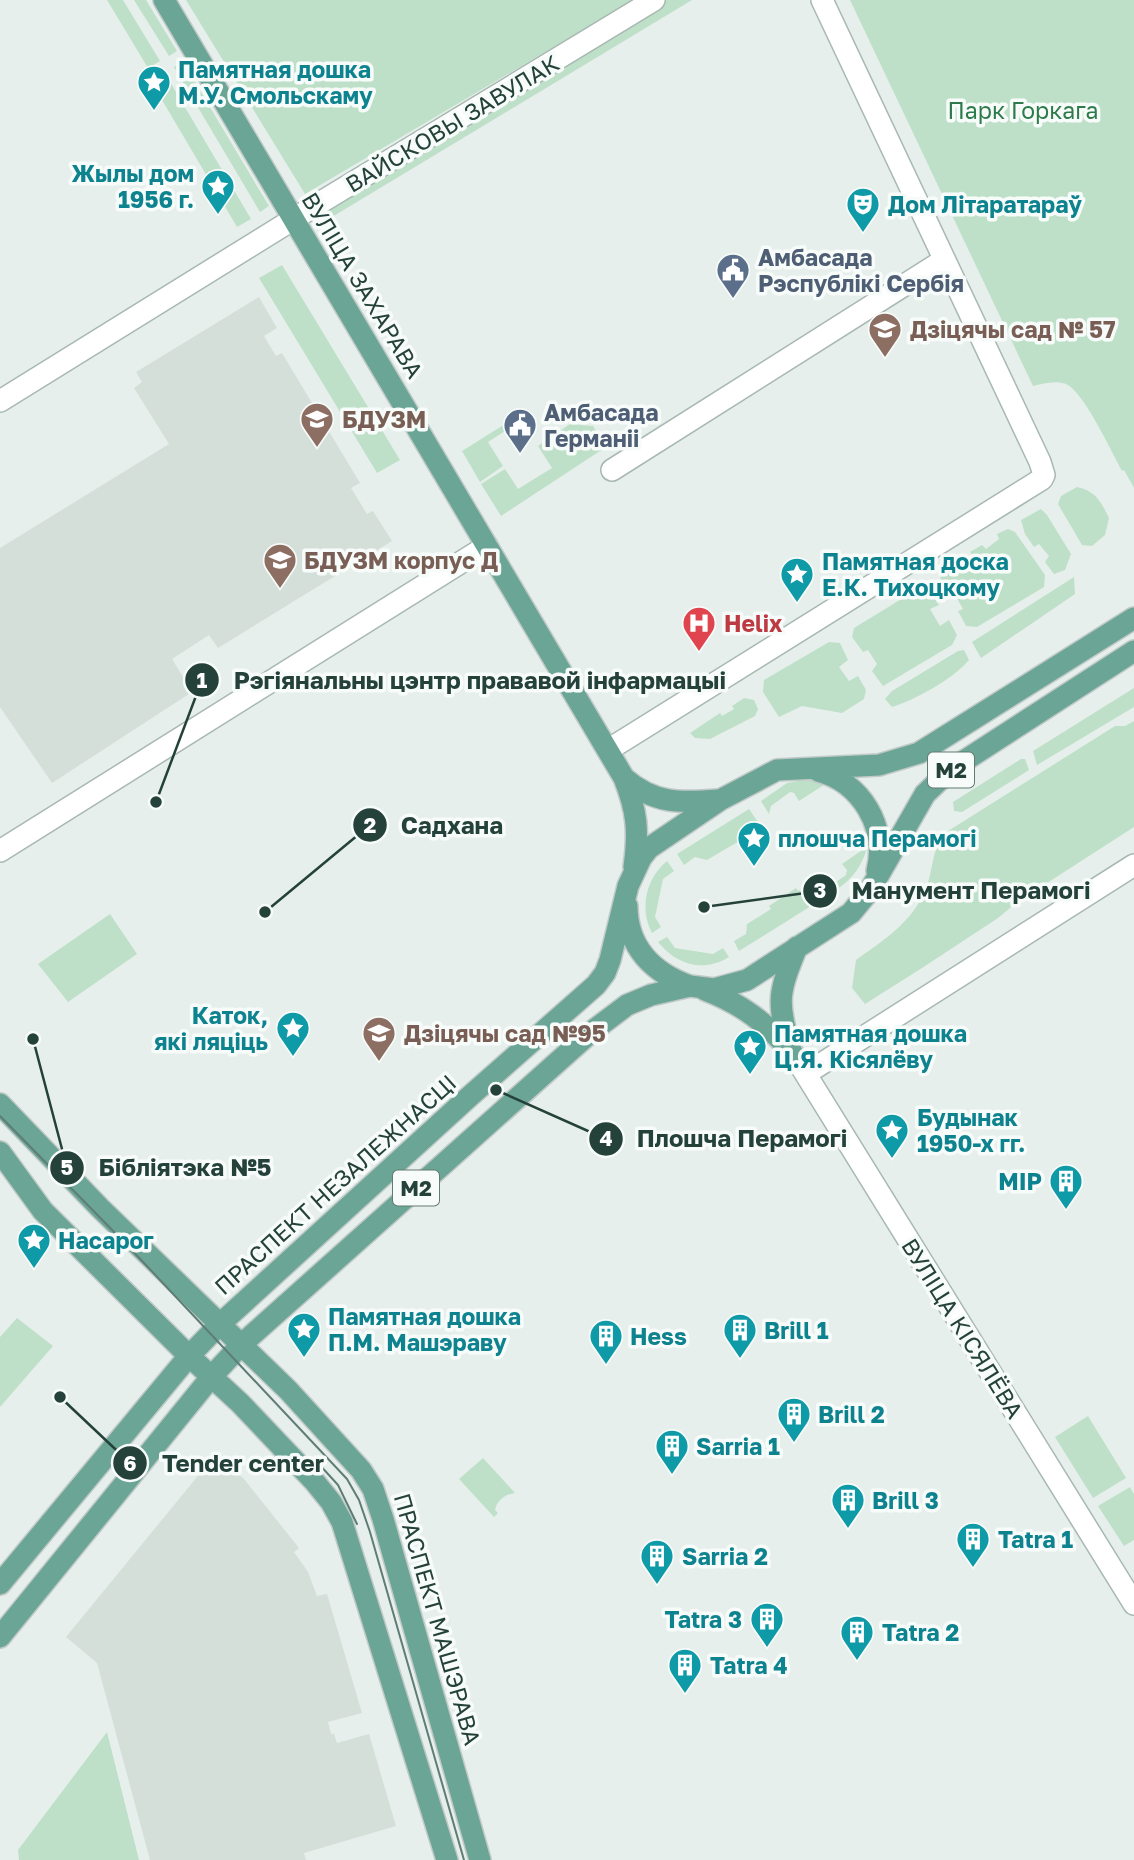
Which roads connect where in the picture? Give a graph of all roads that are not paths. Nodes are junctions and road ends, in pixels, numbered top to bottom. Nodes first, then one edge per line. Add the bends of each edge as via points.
1 (164, 0) edge
2 (654, 0) edge
3 (822, 0) edge
4 (293, 220) junction
5 (944, 260) junction
6 (0, 401) edge
7 (612, 470) dead end
8 (487, 546) junction
9 (1134, 618) edge
10 (1134, 651) edge
11 (608, 750) junction
12 (809, 769) junction
13 (624, 778) junction
14 (720, 800) junction
15 (0, 851) edge
16 (1134, 865) edge
17 (633, 872) junction
18 (875, 879) junction
19 (627, 897) junction
20 (797, 947) junction
21 (695, 987) junction
22 (792, 1052) junction
23 (807, 1073) junction
24 (0, 1104) edge
25 (0, 1152) edge
26 (220, 1324) junction
27 (242, 1344) junction
28 (189, 1356) junction
29 (212, 1377) junction
30 (0, 1584) edge
31 (1134, 1604) edge
32 (0, 1637) edge
33 (431, 1689) junction
34 (397, 1697) junction
35 (447, 1860) edge
36 (480, 1860) edge

1 - 4 main road, ВУЛІЦА ЗАХАРАВА
2 - 4 street, ВАЙСКОВЫ ЗАВУЛАК
3 - 5 street
4 - 6 street, ВАЙСКОВЫ ЗАВУЛАК
4 - 8 main road, ВУЛІЦА ЗАХАРАВА
5 - 7 street
5 - 11 street via 1040,462 1042,479
8 - 11 main road, ВУЛІЦА ЗАХАРАВА
8 - 15 street
9 - 12 main road, ПРАСПЕКТ НЕЗАЛЕЖНАСЦІ / М2 via 919,753 879,765
10 - 18 main road, М2 via 935,783
11 - 13 main road, ВУЛІЦА ЗАХАРАВА
12 - 14 main road, ПРАСПЕКТ НЕЗАЛЕЖНАСЦІ / М2 via 777,770
12 - 18 main road, М2 via 837,778 865,803 879,840
13 - 14 main road via 661,800
13 - 17 main road, ВУЛІЦА ЗАХАРАВА via 638,828
14 - 17 main road, ПРАСПЕКТ НЕЗАЛЕЖНАСЦІ / М2 via 649,848
16 - 23 street
17 - 19 main road, ПРАСПЕКТ НЕЗАЛЕЖНАСЦІ / М2
18 - 20 main road, М2 via 851,913
19 - 21 main road, М2 via 628,924 642,954 666,976
19 - 26 main road, ПРАСПЕКТ НЕЗАЛЕЖНАСЦІ / М2 via 610,960 596,985
20 - 21 main road, М2 via 747,980 724,987
20 - 22 main road via 780,992
21 - 22 main road via 759,1018
21 - 27 main road, М2 via 651,995 610,1017
22 - 23 street, ВУЛІЦА КІСЯЛЁВА
23 - 31 street, ВУЛІЦА КІСЯЛЁВА
24 - 26 main road, ПРАСПЕКТ МАШЭРАВА
25 - 28 main road via 43,1211
26 - 27 main road, ПРАСПЕКТ МАШЭРАВА
26 - 28 main road, ПРАСПЕКТ НЕЗАЛЕЖНАСЦІ / М2
27 - 29 main road, М2
27 - 33 main road, ПРАСПЕКТ МАШЭРАВА via 361,1470 373,1489
28 - 29 main road
28 - 30 main road, ПРАСПЕКТ НЕЗАЛЕЖНАСЦІ / М2
29 - 32 main road, М2
29 - 34 main road via 331,1502 342,1522
33 - 34 main road
33 - 36 main road, ПРАСПЕКТ МАШЭРАВА
34 - 35 main road

